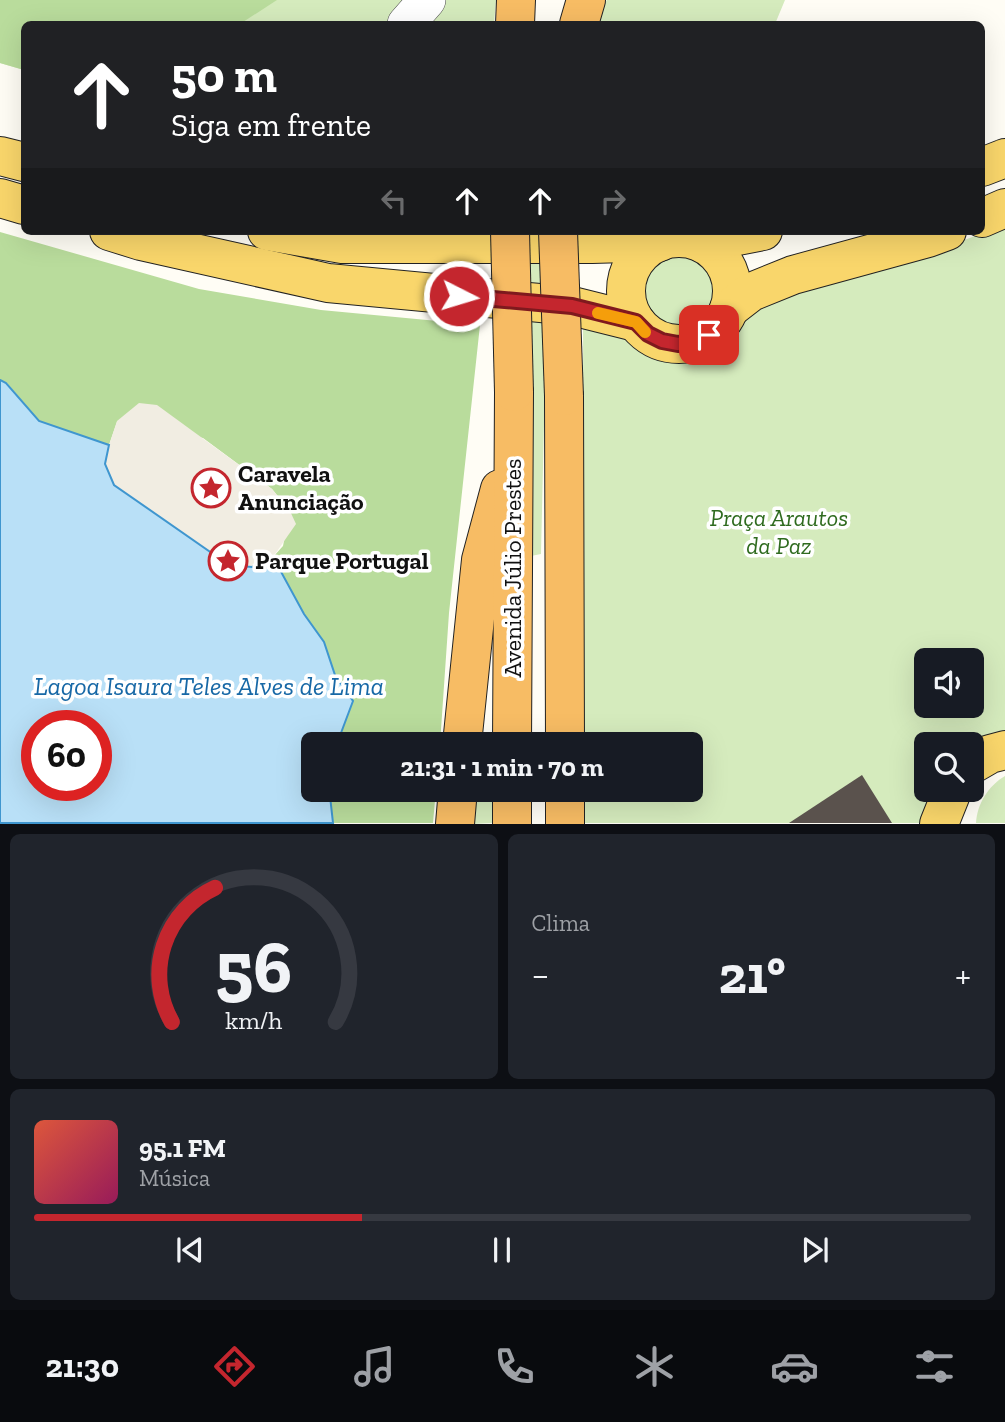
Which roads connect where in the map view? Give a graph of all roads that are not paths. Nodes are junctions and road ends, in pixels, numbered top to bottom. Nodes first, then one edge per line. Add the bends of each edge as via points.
1 (427, 0) edge
2 (516, 0) edge
3 (562, 0) edge
4 (586, 0) edge
5 (409, 21) edge
6 (515, 21) edge
7 (561, 21) edge
8 (580, 21) edge
9 (0, 156) edge
10 (1005, 158) edge
11 (21, 161) edge
12 (985, 166) edge
13 (0, 198) edge
14 (21, 204) edge
15 (1005, 208) edge
16 (985, 217) edge
17 (123, 235) edge
18 (309, 235) edge
19 (510, 235) edge
20 (558, 235) edge
21 (743, 235) edge
22 (936, 235) edge
23 (340, 238) edge
24 (660, 242) junction
25 (702, 243) junction
26 (729, 309) junction
27 (636, 322) junction
28 (514, 436) junction
29 (463, 732) edge
30 (512, 732) edge
31 (565, 732) edge
32 (1005, 750) edge
33 (984, 757) edge
34 (457, 802) edge
35 (512, 802) edge
36 (565, 802) edge
37 (948, 802) edge
38 (455, 824) edge
39 (512, 824) edge
40 (565, 824) edge
41 (939, 824) edge

1 - 5 street
2 - 6 highway
3 - 7 highway
4 - 8 highway
9 - 11 main road
10 - 12 main road
13 - 14 main road
15 - 16 main road
17 - 27 main road via 328,283 572,306
18 - 23 main road
19 - 28 highway, Avenida Júlio Prestes, bridge
20 - 31 highway, Avenida Júlio Prestes, bridge via 564,396
21 - 25 main road
22 - 26 main road via 793,275 751,292
23 - 24 main road
24 - 25 main road via 687,238
24 - 27 main road via 639,255 630,271 628,306
25 - 26 main road via 728,271 733,294
26 - 27 main road via 709,335 686,343 662,341
28 - 29 highway via 481,559
28 - 30 highway, Avenida Júlio Prestes
32 - 33 main road
34 - 38 highway
35 - 39 highway
36 - 40 highway
37 - 41 main road

